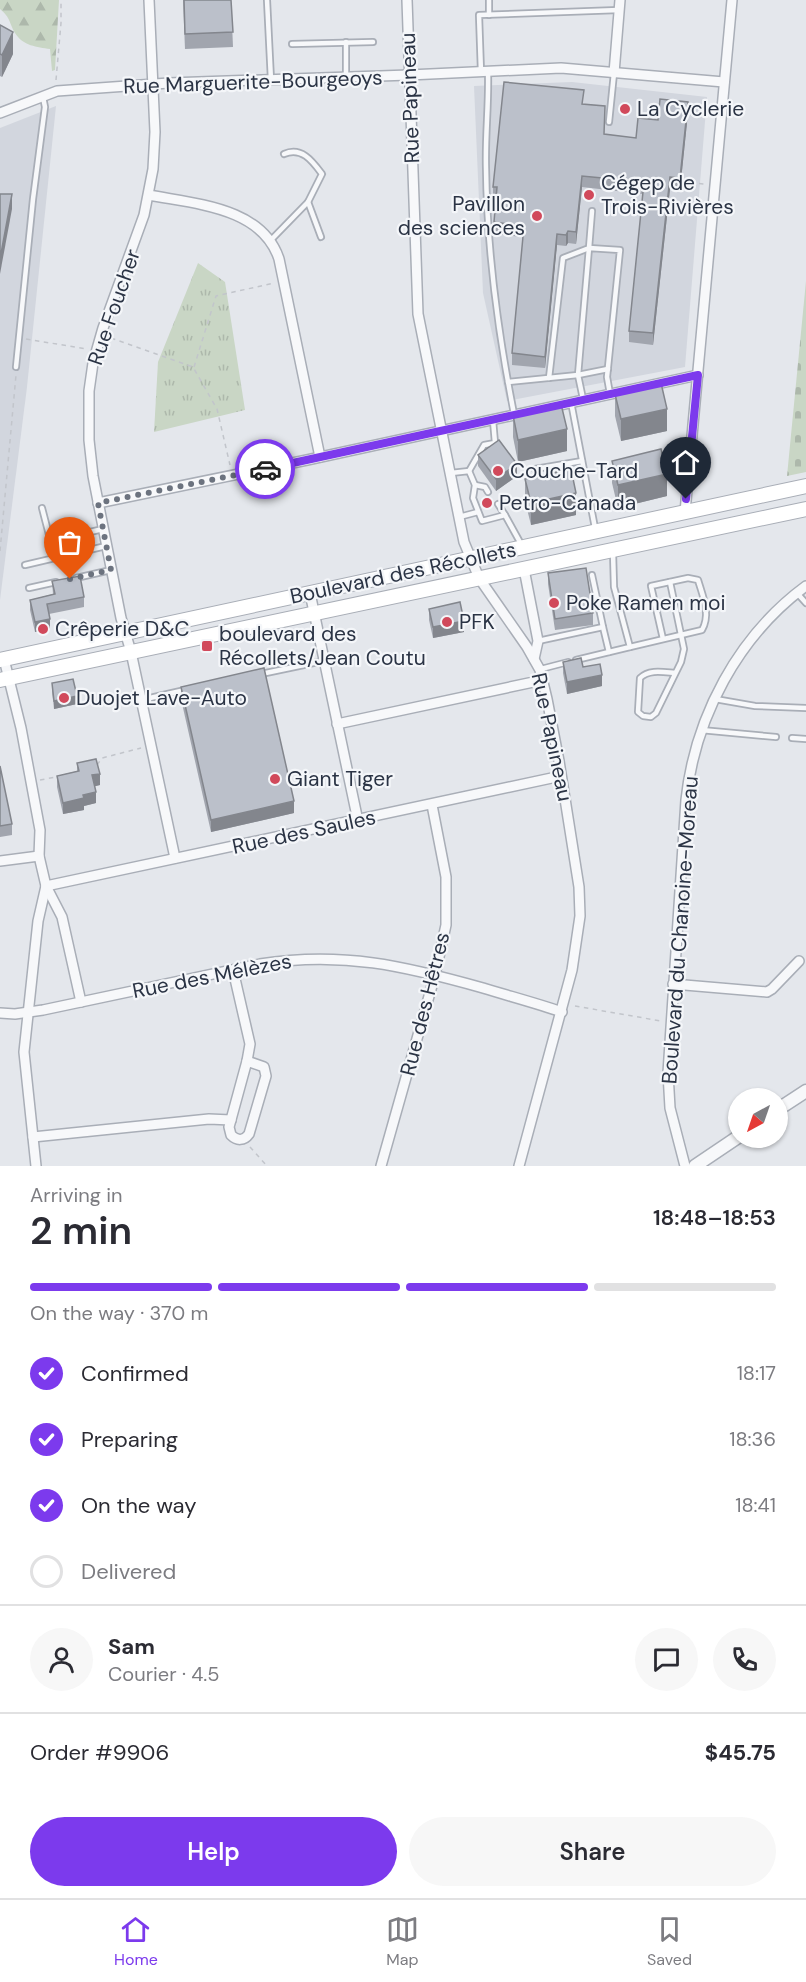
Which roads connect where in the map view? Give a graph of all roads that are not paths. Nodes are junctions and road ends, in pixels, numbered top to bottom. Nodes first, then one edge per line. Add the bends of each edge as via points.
1 (149, 0) edge
2 (267, 0) edge
3 (407, 0) edge
4 (489, 0) edge
5 (732, 0) edge
6 (620, 5) edge
7 (489, 15) junction
8 (346, 42) junction
9 (373, 42) dead end
10 (292, 44) dead end
11 (484, 72) junction
12 (614, 73) junction
13 (409, 75) junction
14 (346, 78) junction
15 (271, 80) junction
16 (724, 82) junction
17 (153, 85) junction
18 (43, 97) junction
19 (0, 113) edge
20 (609, 122) dead end
21 (284, 154) dead end
22 (149, 195) junction
23 (308, 202) junction
24 (592, 211) dead end
25 (321, 237) dead end
26 (270, 241) junction
27 (589, 248) junction
28 (16, 367) road end
29 (608, 369) junction
30 (578, 375) junction
31 (698, 375) junction
32 (549, 378) junction
33 (508, 382) junction
34 (610, 394) junction
35 (583, 399) junction
36 (571, 402) junction
37 (514, 414) junction
38 (493, 419) junction
39 (441, 431) junction
40 (320, 457) junction
41 (582, 460) junction
42 (536, 469) dead end
43 (469, 471) junction
44 (450, 473) junction
45 (475, 485) junction
46 (806, 486) edge
47 (488, 492) dead end
48 (98, 503) junction
49 (498, 504) dead end
50 (42, 508) dead end
51 (806, 509) edge
52 (478, 512) junction
53 (685, 512) junction
54 (505, 515) junction
55 (459, 517) junction
56 (103, 529) junction
57 (596, 531) junction
58 (51, 541) junction
59 (106, 546) junction
60 (523, 547) junction
61 (613, 549) junction
62 (55, 558) junction
63 (470, 559) junction
64 (25, 565) dead end
65 (524, 568) junction
66 (111, 570) junction
67 (592, 575) dead end
68 (70, 579) edge
69 (479, 579) junction
70 (60, 581) edge
71 (670, 582) junction
72 (806, 586) edge
73 (29, 588) dead end
74 (310, 593) junction
75 (798, 593) junction
76 (806, 603) edge
77 (314, 614) junction
78 (603, 627) junction
79 (125, 633) junction
80 (682, 635) junction
81 (663, 639) junction
82 (538, 640) junction
83 (630, 647) junction
84 (131, 652) junction
85 (609, 652) junction
86 (534, 658) junction
87 (2, 659) edge
88 (324, 661) junction
89 (540, 670) junction
90 (675, 673) junction
91 (254, 676) edge
92 (4, 679) edge
93 (543, 680) junction
94 (193, 689) edge
95 (715, 699) junction
96 (141, 700) junction
97 (806, 708) edge
98 (338, 724) junction
99 (701, 730) junction
100 (776, 737) dead end
101 (792, 738) dead end
102 (806, 739) edge
103 (561, 776) junction
104 (432, 805) junction
105 (358, 820) junction
106 (39, 856) junction
107 (175, 858) junction
108 (0, 861) edge
109 (46, 886) junction
110 (799, 961) dead end
111 (233, 969) junction
112 (435, 975) junction
113 (673, 984) junction
114 (81, 1002) junction
115 (27, 1012) junction
116 (562, 1012) junction
117 (0, 1013) edge
118 (247, 1062) junction
119 (806, 1091) edge
120 (788, 1103) edge
121 (231, 1120) junction
122 (33, 1137) junction
123 (728, 1144) edge
124 (36, 1166) edge
125 (381, 1166) edge
126 (519, 1166) edge
127 (686, 1166) edge
128 (695, 1166) edge

1 - 17 street, Rue Foucher
2 - 15 lane
3 - 13 street, Rue Papineau
4 - 7 lane
5 - 16 street
6 - 7 lane
6 - 12 street
7 - 11 lane via 479,15
8 - 9 lane
8 - 10 lane
8 - 14 lane
11 - 12 street, Rue Marguerite-Bourgeoys via 561,68
11 - 13 street, Rue Marguerite-Bourgeoys
11 - 33 lane via 489,92 486,167 490,259
12 - 16 street, Rue Marguerite-Bourgeoys
12 - 20 lane
13 - 14 street, Rue Marguerite-Bourgeoys
13 - 39 street, Rue Papineau via 418,314
14 - 15 street, Rue Marguerite-Bourgeoys
15 - 17 street, Rue Marguerite-Bourgeoys
16 - 31 street
17 - 18 street, Rue Marguerite-Bourgeoys via 62,91
17 - 22 street, Rue Foucher via 155,145
18 - 19 street, Rue Marguerite-Bourgeoys
18 - 28 lane
21 - 23 lane via 299,152 307,156 322,174
22 - 26 street via 232,213 251,223
22 - 48 street, Rue Foucher via 101,335 89,385 88,425
23 - 25 lane
23 - 26 lane
24 - 27 lane
26 - 40 street via 279,259
27 - 29 lane via 620,250
27 - 30 lane
27 - 32 lane via 563,258
29 - 30 lane
29 - 34 lane
30 - 32 lane
30 - 35 lane
31 - 34 street
31 - 53 street
32 - 33 lane
33 - 37 lane
34 - 35 street
35 - 36 street
36 - 37 street
36 - 41 lane
37 - 38 street
38 - 39 street
38 - 43 lane via 495,443 484,445
39 - 40 street
39 - 44 street, Rue Papineau
40 - 48 street
41 - 42 lane
41 - 57 lane
43 - 44 lane
43 - 45 lane
44 - 55 street, Rue Papineau
45 - 47 lane
45 - 52 lane via 473,498
46 - 53 main road, Boulevard des Récollets
48 - 56 street, Rue Foucher
49 - 54 lane
50 - 58 lane
51 - 61 main road, Boulevard des Récollets
52 - 54 lane via 482,521
52 - 55 lane
53 - 57 main road, Boulevard des Récollets
54 - 60 lane
55 - 63 street, Rue Papineau
56 - 58 lane
56 - 59 street, Rue Foucher
57 - 60 main road, Boulevard des Récollets
58 - 62 lane
59 - 62 lane
59 - 66 street, Rue Foucher
60 - 63 main road, Boulevard des Récollets
61 - 65 main road, Boulevard des Récollets
61 - 83 lane via 614,587
62 - 64 lane
63 - 69 street, Rue Papineau
63 - 74 main road, Boulevard des Récollets
65 - 69 main road, Boulevard des Récollets
65 - 82 street
66 - 68 lane
66 - 79 street, Rue Foucher
67 - 78 lane
69 - 77 main road, Boulevard des Récollets
69 - 86 street, Rue Papineau
70 - 73 lane
71 - 80 lane
71 - 80 lane via 699,580 708,614 702,630
71 - 81 lane via 651,586
72 - 75 street, Boulevard du Chanoine-Moreau
74 - 77 street
74 - 79 main road, Boulevard des Récollets
75 - 76 lane
75 - 95 street, Boulevard du Chanoine-Moreau via 755,635
77 - 84 main road, Boulevard des Récollets
77 - 88 street
78 - 82 lane
78 - 85 lane
79 - 84 street, Rue Foucher
79 - 87 main road, Boulevard des Récollets
80 - 81 lane
80 - 90 lane via 684,649
81 - 83 lane
82 - 86 street
83 - 85 lane
84 - 92 main road, Boulevard des Récollets
84 - 96 street, Rue Foucher
85 - 89 lane
86 - 89 street, Rue Papineau
87 - 92 street
88 - 91 lane
88 - 98 street
89 - 93 street, Rue Papineau
90 - 90 lane via 656,713 651,717 638,712 640,678 650,672
92 - 106 street via 21,728 40,830
93 - 98 street
93 - 103 street, Rue Papineau
94 - 96 lane
95 - 97 lane via 755,706
95 - 99 street, Boulevard du Chanoine-Moreau
96 - 107 street, Rue Foucher
98 - 105 street
99 - 100 lane
99 - 113 street, Boulevard du Chanoine-Moreau via 688,783
101 - 102 lane
103 - 104 street, Rue des Saules
103 - 116 street, Rue Papineau via 580,903 576,953
104 - 105 street, Rue des Saules
104 - 112 street, Rue des Hêtres via 447,892 446,925
105 - 107 street, Rue des Saules
106 - 108 street
106 - 109 street
107 - 109 street, Rue des Saules
109 - 114 street via 62,917
109 - 115 street
110 - 113 street via 766,992
111 - 112 street, Rue des Mélèzes via 290,960 336,959 372,961
111 - 114 street, Rue des Mélèzes
111 - 118 street via 250,1044
112 - 116 street, Rue des Mélèzes
112 - 125 street, Rue des Hêtres
113 - 127 street, Boulevard du Chanoine-Moreau via 669,1099
114 - 115 street, Rue des Mélèzes
115 - 117 street, Rue des Mélèzes
115 - 122 street via 24,1059
116 - 126 street, Rue Papineau
118 - 121 street
118 - 121 street via 261,1065 266,1072 248,1137 239,1140 231,1136
119 - 120 street
121 - 122 street
122 - 124 street
123 - 128 street

